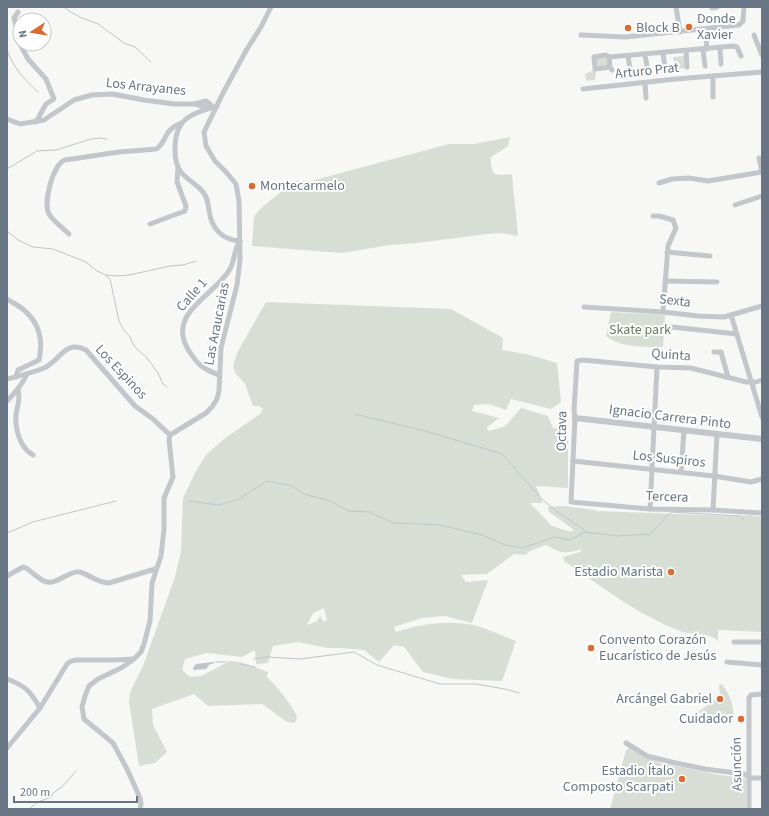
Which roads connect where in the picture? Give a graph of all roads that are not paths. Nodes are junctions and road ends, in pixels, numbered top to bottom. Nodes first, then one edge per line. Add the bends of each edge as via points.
1 (271, 7) edge
2 (676, 7) edge
3 (744, 7) edge
4 (712, 28) junction
5 (680, 32) junction
6 (581, 35) dead end
7 (754, 35) dead end
8 (706, 38) junction
9 (720, 48) junction
10 (702, 50) junction
11 (686, 51) junction
12 (24, 52) edge
13 (663, 53) junction
14 (645, 54) junction
15 (762, 55) edge
16 (628, 56) junction
17 (741, 56) dead end
18 (609, 57) junction
19 (722, 64) dead end
20 (647, 66) dead end
21 (705, 66) dead end
22 (687, 67) dead end
23 (665, 68) dead end
24 (630, 69) dead end
25 (762, 72) edge
26 (713, 76) junction
27 (645, 82) junction
28 (583, 89) dead end
29 (713, 97) dead end
30 (646, 98) dead end
31 (217, 105) junction
32 (7, 119) edge
33 (36, 122) junction
34 (182, 122) junction
35 (759, 158) dead end
36 (178, 168) junction
37 (762, 172) edge
38 (660, 183) dead end
39 (762, 196) edge
40 (735, 205) dead end
41 (653, 216) dead end
42 (150, 224) dead end
43 (69, 234) dead end
44 (240, 240) junction
45 (667, 252) junction
46 (710, 256) dead end
47 (665, 281) junction
48 (717, 282) dead end
49 (7, 299) edge
50 (584, 306) dead end
51 (762, 306) edge
52 (663, 312) junction
53 (731, 315) junction
54 (672, 327) dead end
55 (737, 334) junction
56 (714, 352) dead end
57 (577, 361) joint
58 (657, 367) junction
59 (27, 374) junction
60 (219, 375) junction
61 (16, 377) junction
62 (728, 377) junction
63 (7, 379) edge
64 (762, 380) edge
65 (752, 382) junction
66 (18, 390) junction
67 (7, 401) edge
68 (762, 417) edge
69 (575, 418) junction
70 (654, 427) junction
71 (684, 430) junction
72 (717, 434) junction
73 (170, 435) junction
74 (762, 439) edge
75 (33, 455) dead end
76 (573, 461) junction
77 (651, 470) junction
78 (681, 472) junction
79 (714, 476) junction
80 (762, 479) edge
81 (571, 502) joint
82 (650, 509) junction
83 (713, 510) junction
84 (762, 513) edge
85 (156, 569) junction
86 (7, 576) edge
87 (734, 642) dead end
88 (762, 642) edge
89 (134, 659) junction
90 (727, 662) dead end
91 (762, 665) edge
92 (7, 679) edge
93 (762, 694) edge
94 (40, 708) junction
95 (626, 743) dead end
96 (7, 748) edge
97 (750, 778) junction
98 (762, 778) edge
99 (140, 809) edge
100 (749, 809) edge

1 - 31 street, Las Araucarias
2 - 5 street
3 - 4 street via 744,21 741,25
4 - 5 street
4 - 8 street
5 - 6 street via 625,37
7 - 15 street
8 - 10 street
8 - 10 street
9 - 10 street
9 - 17 street via 737,47
9 - 19 street
10 - 11 street
10 - 21 street
11 - 13 street
11 - 22 street
12 - 33 street via 46,79 54,100 46,104
13 - 14 street
13 - 23 street
14 - 16 street
14 - 20 street
16 - 18 street
16 - 24 street
18 - 18 street via 611,69 595,69 593,59 596,55
25 - 26 street, Arturo Prat
26 - 27 street, Arturo Prat
26 - 29 street
27 - 28 street, Arturo Prat
27 - 30 street
31 - 33 street, Los Arrayanes via 205,107 112,94 92,95 74,100 44,120
31 - 34 street via 188,116
31 - 44 street, Las Araucarias via 204,137 215,161 236,184
32 - 33 street, Los Arrayanes via 20,124
34 - 36 street via 176,138
34 - 43 street via 166,134 160,147 156,149 65,160 59,164 48,188 46,208 50,216
35 - 37 street
36 - 42 street via 177,182 186,206 185,211
36 - 44 street via 206,195 211,221 219,233 232,240
37 - 38 street via 708,181 689,178
39 - 40 street
41 - 45 street via 668,218 675,224 676,230 669,241
44 - 60 street, Las Araucarias via 237,285 221,348
44 - 60 street, Calle 1 via 230,268 193,308 182,329 186,346 197,364
45 - 46 street
45 - 47 street
47 - 48 street
47 - 52 street
49 - 61 street via 29,315 39,330 40,338 39,360 18,370
50 - 52 street, Sexta
51 - 53 street, Sexta
52 - 53 street, Sexta via 698,316
53 - 55 street
54 - 55 street
55 - 65 street
56 - 62 street via 721,352
57 - 58 street, Quinta
57 - 69 street, Octava
58 - 62 street, Quinta via 691,368
58 - 70 street
59 - 61 street, Los Espinos
59 - 66 street
59 - 73 street, Los Espinos via 51,365 66,350 80,347 86,350 136,406
60 - 73 street, Las Araucarias via 219,391 212,407 206,414
61 - 63 street, Los Espinos
62 - 65 street, Quinta
64 - 65 street, Quinta
65 - 68 street
66 - 67 street
66 - 75 street via 20,398 17,428 25,449
69 - 70 street, Ignacio Carrera Pinto
69 - 76 street, Octava
70 - 71 street, Ignacio Carrera Pinto
70 - 77 street
71 - 72 street, Ignacio Carrera Pinto
71 - 78 street
72 - 74 street, Ignacio Carrera Pinto
72 - 79 street
73 - 85 street via 168,446 173,476 164,498 164,530 161,556
76 - 77 street, Los Suspiros
76 - 81 street, Octava
77 - 78 street, Los Suspiros
77 - 82 street
78 - 79 street, Los Suspiros
79 - 80 street, Los Suspiros via 752,482
79 - 83 street
81 - 82 street, Tercera
82 - 83 street, Tercera
83 - 84 street, Tercera
85 - 86 street via 109,583 81,572 45,582 23,567
85 - 89 street via 152,583 148,630 141,652
87 - 88 street
89 - 94 street via 72,661 67,664
89 - 99 street via 89,686 82,707 84,719 112,743 120,754 140,798
90 - 91 street
92 - 94 street via 25,687
93 - 97 street, Asunción via 751,695 749,698
94 - 96 street
95 - 97 street via 647,756 705,769 744,774
97 - 98 street
97 - 100 street, Asunción

